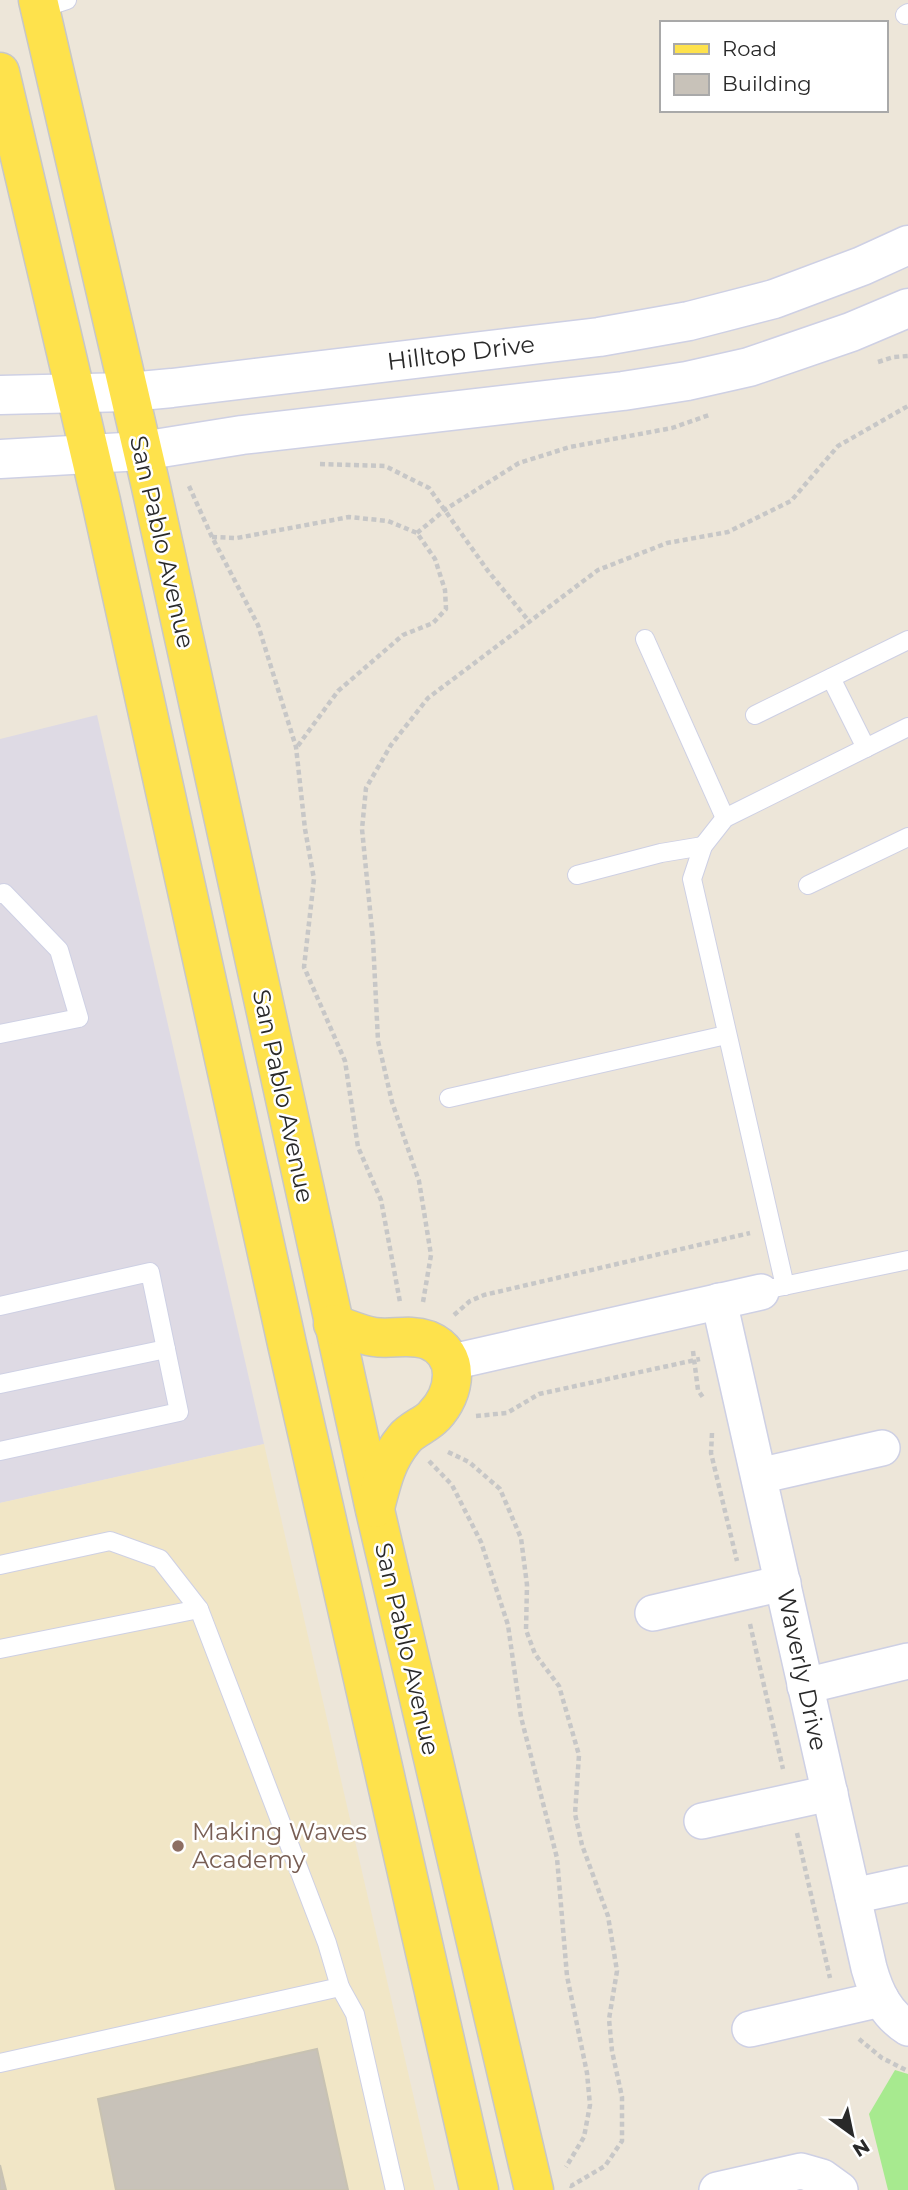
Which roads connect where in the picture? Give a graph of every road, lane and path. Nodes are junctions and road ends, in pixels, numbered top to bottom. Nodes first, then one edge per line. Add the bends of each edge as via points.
1 (48, 3) edge
2 (0, 72) edge
3 (908, 245) edge
4 (908, 308) edge
5 (908, 356) edge
6 (868, 365) dead end
7 (129, 392) junction
8 (75, 393) junction
9 (0, 395) edge
10 (908, 407) edge
11 (710, 415) dead end
12 (142, 451) junction
13 (88, 454) junction
14 (0, 458) edge
15 (309, 465) dead end
16 (185, 477) dead end
17 (446, 509) junction
18 (417, 533) junction
19 (212, 537) junction
20 (528, 620) junction
21 (645, 639) dead end
22 (908, 640) edge
23 (831, 678) junction
24 (755, 715) dead end
25 (908, 727) edge
26 (296, 747) junction
27 (866, 748) junction
28 (725, 818) junction
29 (908, 837) edge
30 (702, 846) junction
31 (578, 875) dead end
32 (808, 885) dead end
33 (0, 894) edge
34 (0, 1034) edge
35 (726, 1035) junction
36 (449, 1098) dead end
37 (771, 1228) junction
38 (908, 1259) edge
39 (773, 1289) junction
40 (484, 1295) dead end
41 (719, 1301) junction
42 (0, 1306) edge
43 (402, 1309) dead end
44 (420, 1310) dead end
45 (333, 1324) junction
46 (166, 1349) junction
47 (731, 1353) junction
48 (452, 1362) junction
49 (0, 1384) edge
50 (470, 1417) dead end
51 (439, 1448) dead end
52 (882, 1448) dead end
53 (0, 1451) edge
54 (433, 1453) dead end
55 (759, 1476) junction
56 (375, 1510) junction
57 (0, 1565) edge
58 (783, 1583) junction
59 (198, 1609) junction
60 (653, 1613) dead end
61 (0, 1649) edge
62 (908, 1661) edge
63 (805, 1686) junction
64 (830, 1793) junction
65 (702, 1821) dead end
66 (908, 1884) edge
67 (853, 1896) junction
68 (340, 1987) junction
69 (881, 1999) junction
70 (908, 2028) edge
71 (750, 2029) dead end
72 (0, 2063) edge
73 (552, 2180) edge
74 (395, 2190) edge
75 (479, 2190) edge
76 (717, 2190) edge
77 (840, 2190) edge

1 - 7 main road, San Pablo Avenue
2 - 8 main road, San Pablo Avenue
3 - 7 main road, Hilltop Drive via 774,299 689,321 599,337
4 - 12 main road via 762,363 687,381
5 - 6 path
7 - 8 main road, Hilltop Drive
7 - 12 main road, San Pablo Avenue
8 - 9 main road, Hilltop Drive
8 - 13 main road, San Pablo Avenue
10 - 20 path via 838,446 791,501 728,531 667,543 598,570
11 - 17 path via 519,463
12 - 13 main road
12 - 45 main road, San Pablo Avenue
13 - 14 main road
13 - 75 main road, San Pablo Avenue
15 - 17 path via 385,467 429,488
16 - 19 path
17 - 18 path
17 - 20 path
18 - 19 path via 388,521 349,517 237,538
18 - 26 path via 435,559 446,608 433,623 403,635 338,691
19 - 26 path via 258,625
20 - 44 path via 428,698 391,745 366,788 362,830 378,1041 392,1102 419,1181 431,1255
21 - 28 lane
22 - 23 lane
23 - 24 lane
23 - 27 lane
25 - 27 lane
26 - 43 path via 314,879 304,967 345,1061 358,1147 382,1200
27 - 28 lane
28 - 30 lane
29 - 32 lane
30 - 31 lane
30 - 35 lane via 692,879
33 - 34 lane via 59,950 79,1017
35 - 36 lane
35 - 37 lane
37 - 39 lane
37 - 40 path
38 - 39 lane
39 - 41 street
41 - 47 street, Waverly Drive
41 - 48 street
42 - 46 lane via 150,1272
45 - 48 main road via 375,1338 415,1336 443,1349
45 - 56 main road, San Pablo Avenue
46 - 49 lane
46 - 53 lane via 179,1412
47 - 50 path via 540,1394 497,1416
47 - 55 street, Waverly Drive
48 - 56 main road via 450,1391 434,1417 406,1436 385,1467
51 - 73 path via 469,1462 500,1489 521,1538 526,1630 535,1654 559,1686 579,1755 575,1814 608,1916 617,1971 609,2019 622,2097 622,2141 605,2166 572,2186
52 - 55 street
54 - 73 path via 426,1458 452,1485 481,1542 508,1625 521,1717 557,1858 567,1976 590,2105 584,2137
55 - 58 street, Waverly Drive
56 - 73 main road, San Pablo Avenue
57 - 59 lane via 110,1541 160,1559
58 - 60 street
58 - 63 street, Waverly Drive
59 - 61 lane
59 - 68 lane
62 - 63 street
63 - 64 street, Waverly Drive
64 - 65 street
64 - 67 street, Waverly Drive
66 - 67 street
67 - 69 street, Waverly Drive
68 - 72 lane
68 - 74 lane via 355,2014
69 - 70 street, Waverly Drive
69 - 71 street
76 - 77 street via 801,2171 822,2177

